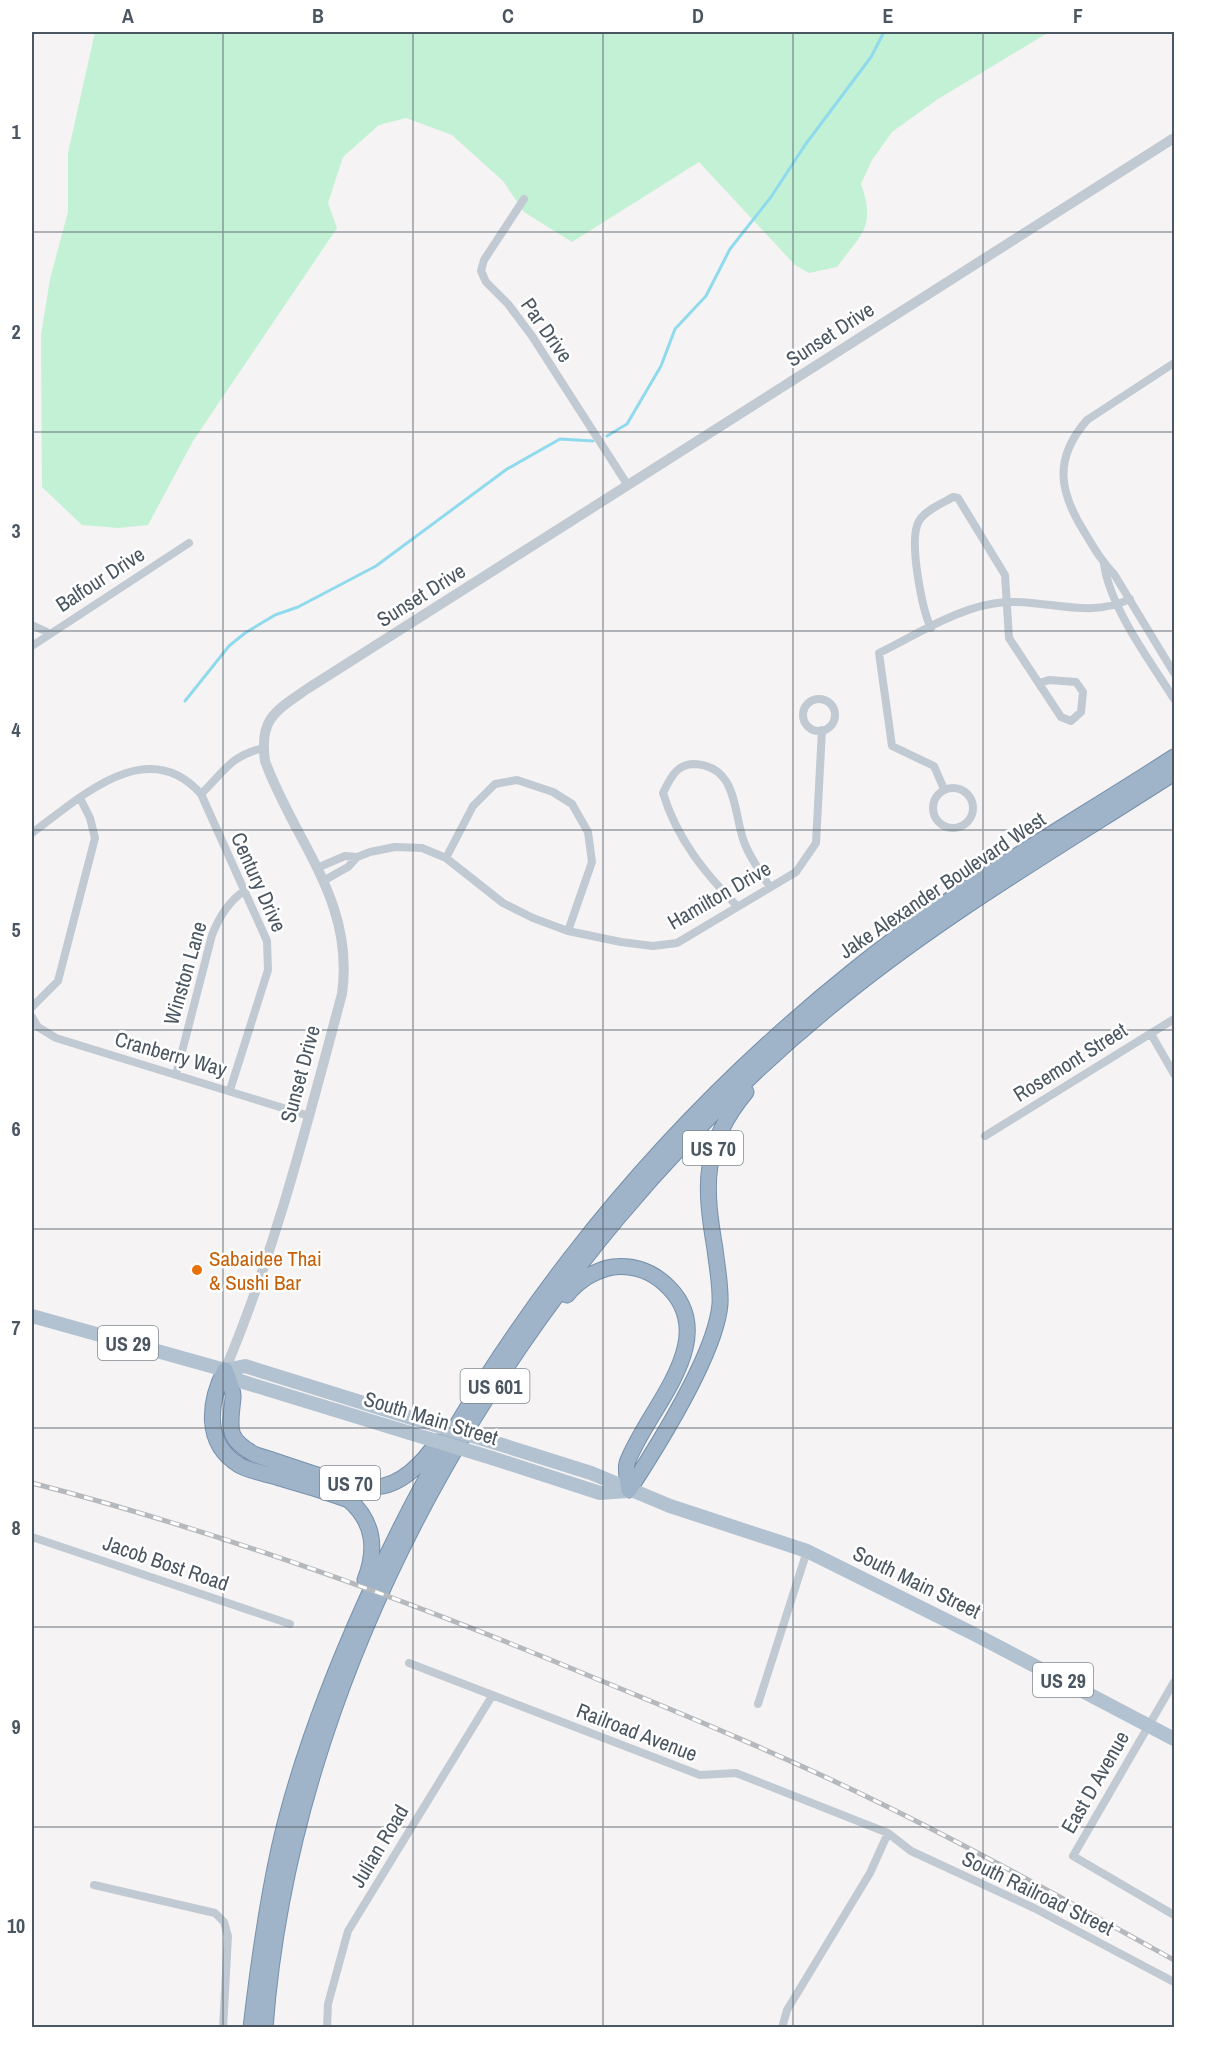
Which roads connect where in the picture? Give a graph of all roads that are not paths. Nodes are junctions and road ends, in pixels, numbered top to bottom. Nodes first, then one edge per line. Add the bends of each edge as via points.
1 (1174, 138) edge
2 (524, 199) dead end
3 (1174, 363) edge
4 (627, 484) junction
5 (189, 543) dead end
6 (1104, 564) junction
7 (1130, 599) junction
8 (1006, 602) junction
9 (1119, 604) junction
10 (32, 625) edge
11 (931, 628) junction
12 (49, 633) junction
13 (32, 646) edge
14 (1174, 673) edge
15 (1040, 683) junction
16 (1174, 699) edge
17 (822, 730) dead end
18 (263, 748) junction
19 (1174, 757) edge
20 (1174, 773) edge
21 (944, 789) junction
22 (201, 794) junction
23 (80, 798) junction
24 (32, 833) edge
25 (357, 857) junction
26 (446, 858) junction
27 (317, 868) junction
28 (323, 881) junction
29 (770, 887) junction
30 (244, 891) junction
31 (976, 899) junction
32 (737, 906) junction
33 (568, 931) junction
34 (32, 1007) edge
35 (32, 1017) edge
36 (1174, 1019) edge
37 (1151, 1034) junction
38 (1174, 1074) edge
39 (176, 1075) junction
40 (230, 1090) junction
41 (309, 1116) junction
42 (985, 1136) dead end
43 (32, 1316) edge
44 (225, 1370) junction
45 (497, 1371) junction
46 (629, 1490) junction
47 (32, 1537) edge
48 (807, 1551) junction
49 (290, 1624) dead end
50 (409, 1663) dead end
51 (1174, 1682) edge
52 (492, 1696) junction
53 (758, 1704) dead end
54 (318, 1717) junction
55 (1149, 1725) junction
56 (1174, 1739) edge
57 (888, 1833) junction
58 (94, 1885) dead end
59 (1174, 1916) edge
60 (1174, 1982) edge
61 (223, 2028) edge
62 (251, 2028) edge
63 (265, 2028) edge
64 (327, 2028) edge
65 (782, 2028) edge

1 - 4 street, Sunset Drive
2 - 4 street, Par Drive via 484,260 481,271 532,336
3 - 6 street via 1095,413 1078,430 1066,453 1063,477 1070,508
4 - 18 street, Sunset Drive via 602,504 282,706 267,724
5 - 12 street, Balfour Drive
6 - 7 street
6 - 9 street via 1106,579
7 - 9 street
7 - 14 street
8 - 9 street via 1073,609
8 - 11 street via 970,610
8 - 11 street via 1005,575 958,498 953,497 922,516 915,533 920,594
8 - 15 street via 1009,638
9 - 16 street
10 - 12 street
11 - 21 street via 879,653 892,746 934,766
12 - 13 street, Balfour Drive
15 - 15 street via 1076,682 1083,692 1081,712 1071,721 1061,717
17 - 29 street, Hamilton Drive via 816,843 796,872
18 - 22 street via 234,759
18 - 27 street, Sunset Drive via 273,779
19 - 45 highway, Jake Alexander Boulevard West / US 70 via 925,918 802,1013 674,1134 583,1239
20 - 31 highway, Jake Alexander Boulevard West / US 70
21 - 21 street via 960,788 972,799 973,815 962,827 946,828 934,817 933,801
22 - 23 street via 186,778 148,768 125,772
22 - 30 street, Century Drive
23 - 24 street
23 - 34 street via 95,838 58,981
25 - 26 street, Hamilton Drive via 382,849 408,847
25 - 27 street, Hamilton Drive via 345,856
25 - 28 street, Hamilton Drive
26 - 33 street, Hamilton Drive via 503,903
26 - 33 street via 473,806 495,784 517,780 553,792 572,804 588,832 592,862
27 - 28 street, Sunset Drive
28 - 41 street, Sunset Drive via 339,921 345,974
29 - 32 street, Hamilton Drive
29 - 32 street via 744,843 734,795 728,786 708,765 688,764 672,773 663,793 670,816 691,855
30 - 39 street, Winston Lane via 219,918 212,935
30 - 40 street, Century Drive via 267,941 268,970
31 - 45 highway, US 601 via 883,964 715,1110 620,1216
31 - 46 highway, US 70 via 826,1019 753,1084 720,1129 707,1174 707,1205 719,1295 715,1330 706,1356
32 - 33 street, Hamilton Drive via 677,943 653,946
35 - 39 street, Cranberry Way via 48,1035
36 - 37 street, Rosemont Street
37 - 38 street
37 - 42 street, Rosemont Street
39 - 40 street, Cranberry Way
40 - 41 street, Cranberry Way
41 - 44 street, Sunset Drive via 244,1325
43 - 44 main road, South Main Street / US 29
44 - 45 highway, US 70 via 233,1396 228,1422 234,1437 246,1450 353,1484 376,1487 416,1467 431,1452 466,1395
44 - 46 main road, South Main Street / US 29, bridge via 244,1366 591,1473
44 - 46 main road, South Main Street / US 29, bridge via 240,1381 600,1492
44 - 54 highway via 216,1387 211,1417 224,1451 240,1465 349,1500 361,1511 371,1530 371,1565 338,1649
45 - 46 highway via 572,1288 590,1274 632,1266 655,1275 671,1289 684,1306 686,1352 626,1465
45 - 54 highway, US 601 via 409,1509 343,1652
45 - 63 highway, US 601 via 407,1540 334,1712 304,1801 289,1868 276,1932
46 - 48 main road, South Main Street / US 29
47 - 49 street, Jacob Bost Road
48 - 53 street
48 - 55 main road, South Main Street / US 29
50 - 52 street, Railroad Avenue
51 - 55 street, East D Avenue
52 - 57 street, Railroad Avenue via 700,1775 736,1773
52 - 64 street, Julian Road via 348,1931 328,2004
54 - 62 highway, US 601 via 279,1848
55 - 56 main road, South Main Street / US 29
55 - 59 street, East D Avenue via 1073,1857
57 - 60 street, South Railroad Street via 911,1851 1034,1908
57 - 65 street via 870,1873 787,2010
58 - 61 street via 215,1914 224,1922 228,1936

